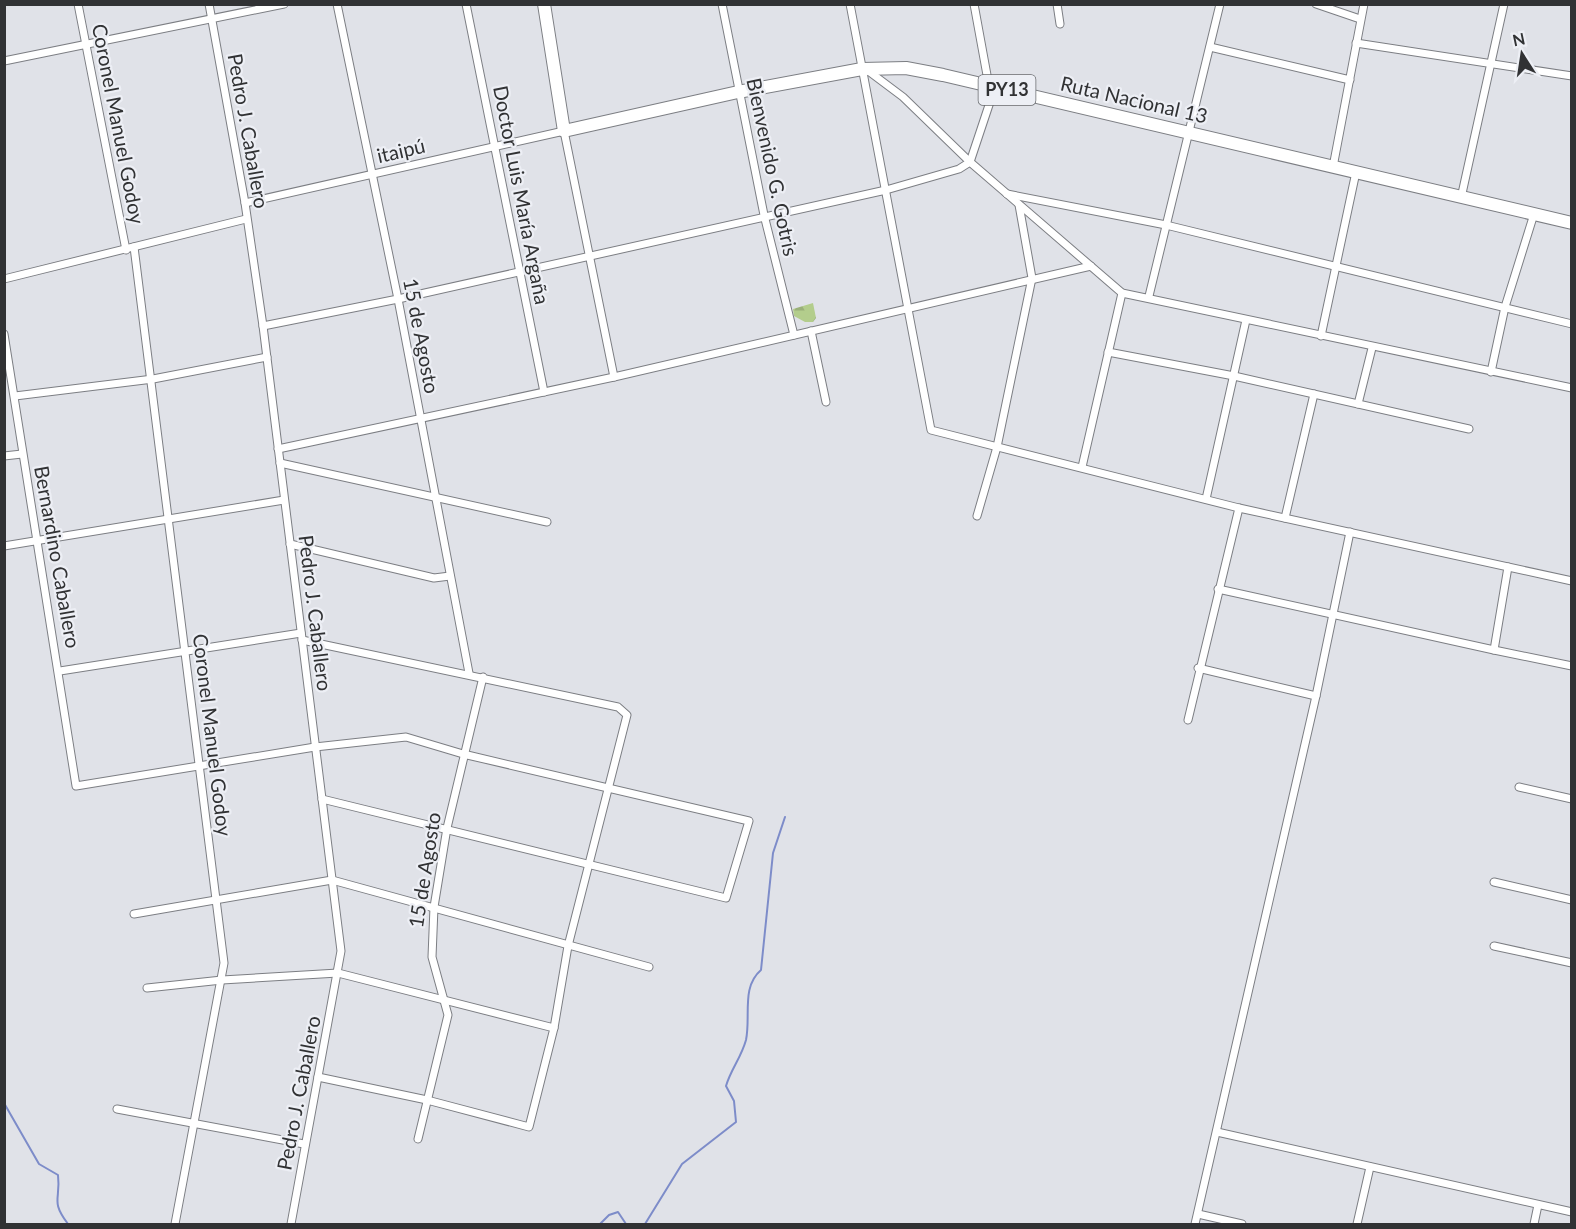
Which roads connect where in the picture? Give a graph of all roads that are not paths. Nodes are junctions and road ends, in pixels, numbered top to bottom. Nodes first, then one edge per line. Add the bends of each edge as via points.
1 (78, 4) edge
2 (209, 4) edge
3 (284, 4) edge
4 (337, 4) edge
5 (466, 4) edge
6 (544, 4) edge
7 (722, 4) edge
8 (850, 4) edge
9 (974, 4) edge
10 (1057, 4) edge
11 (1220, 4) edge
12 (1316, 4) edge
13 (1364, 4) edge
14 (1504, 4) edge
15 (212, 19) junction
16 (1360, 19) junction
17 (1060, 24) dead end
18 (86, 44) junction
19 (1356, 44) junction
20 (1210, 48) junction
21 (4, 61) edge
22 (1489, 65) junction
23 (863, 69) junction
24 (1572, 76) edge
25 (1350, 81) junction
26 (992, 86) junction
27 (738, 92) junction
28 (564, 131) junction
29 (1189, 132) junction
30 (494, 146) junction
31 (970, 162) junction
32 (1333, 167) junction
33 (1356, 172) junction
34 (371, 174) junction
35 (886, 190) junction
36 (1007, 194) junction
37 (1461, 198) junction
38 (245, 203) junction
39 (1018, 205) junction
40 (1534, 214) junction
41 (764, 215) junction
42 (246, 219) junction
43 (1572, 223) edge
44 (1166, 225) junction
45 (134, 248) junction
46 (126, 250) junction
47 (590, 255) junction
48 (1091, 266) junction
49 (1336, 267) junction
50 (519, 272) junction
51 (1032, 278) junction
52 (4, 279) edge
53 (1122, 292) junction
54 (1149, 297) junction
55 (398, 299) junction
56 (1505, 307) junction
57 (906, 309) junction
58 (1246, 320) junction
59 (1572, 324) edge
60 (262, 326) junction
61 (811, 331) junction
62 (4, 334) edge
63 (794, 335) junction
64 (1321, 336) junction
65 (1372, 348) junction
66 (1108, 352) junction
67 (267, 357) junction
68 (1491, 372) junction
69 (7, 373) edge
70 (1234, 376) junction
71 (614, 377) junction
72 (153, 379) junction
73 (1572, 388) edge
74 (544, 392) junction
75 (1314, 394) junction
76 (15, 396) junction
77 (826, 402) dead end
78 (1358, 404) junction
79 (419, 418) junction
80 (1470, 429) dead end
81 (997, 447) junction
82 (278, 449) junction
83 (22, 454) junction
84 (4, 456) edge
85 (280, 463) junction
86 (1082, 467) junction
87 (435, 497) junction
88 (284, 500) junction
89 (1206, 500) junction
90 (1239, 508) junction
91 (977, 516) dead end
92 (1285, 518) junction
93 (167, 520) junction
94 (547, 522) dead end
95 (1350, 532) junction
96 (38, 540) junction
97 (290, 544) junction
98 (4, 546) edge
99 (1508, 567) junction
100 (450, 576) junction
101 (1572, 581) edge
102 (1218, 589) junction
103 (1332, 614) junction
104 (302, 636) junction
105 (1494, 650) junction
106 (184, 651) junction
107 (1572, 666) edge
108 (1198, 668) junction
109 (60, 671) junction
110 (469, 673) junction
111 (483, 676) junction
112 (1317, 696) junction
113 (1188, 720) dead end
114 (315, 747) junction
115 (463, 754) junction
116 (199, 766) junction
117 (1519, 787) dead end
118 (608, 789) junction
119 (1572, 798) edge
120 (322, 799) junction
121 (447, 828) junction
122 (590, 864) junction
123 (332, 879) junction
124 (1494, 882) dead end
125 (217, 899) junction
126 (1572, 900) edge
127 (434, 907) junction
128 (134, 914) dead end
129 (568, 946) junction
130 (1494, 946) dead end
131 (1572, 963) edge
132 (649, 967) dead end
133 (338, 973) junction
134 (222, 980) junction
135 (147, 988) dead end
136 (446, 1000) junction
137 (555, 1028) junction
138 (318, 1077) junction
139 (427, 1100) junction
140 (117, 1108) dead end
141 (195, 1125) junction
142 (1217, 1132) junction
143 (418, 1138) dead end
144 (304, 1144) junction
145 (1370, 1167) junction
146 (1538, 1204) junction
147 (1572, 1212) edge
148 (1198, 1214) junction
149 (176, 1224) edge
150 (291, 1224) edge
151 (1195, 1224) edge
152 (1242, 1224) edge
153 (1357, 1224) edge
154 (1534, 1224) edge

1 - 18 street, Coronel Manuel Godoy
2 - 15 street, Pedro J. Caballero
3 - 15 street
4 - 34 street, 15 de Agosto
5 - 30 street, Doctor Luis María Argaña
6 - 28 highway
7 - 27 street, Bienvenido G. Gotris
8 - 23 street
9 - 26 street
10 - 17 street
11 - 20 street
12 - 16 street
13 - 16 street
14 - 22 street
15 - 18 street
15 - 38 street, Pedro J. Caballero
16 - 19 street
18 - 21 street
18 - 46 street, Coronel Manuel Godoy
19 - 22 street
19 - 25 street
20 - 25 street
20 - 29 street
22 - 24 street
22 - 37 street
23 - 26 highway, Ruta Nacional 13 / PY13 via 906,68
23 - 27 highway, Ruta Nacional 13 / PY13
23 - 31 street via 903,97
23 - 35 street
25 - 32 street
26 - 29 highway, Ruta Nacional 13 / PY13
26 - 31 street
27 - 28 highway, Ruta Nacional 13 / PY13
27 - 41 street, Bienvenido G. Gotris
28 - 30 street, itaipú
28 - 47 street
29 - 32 highway, Ruta Nacional 13 / PY13
29 - 44 street
30 - 34 street, itaipú
30 - 50 street, Doctor Luis María Argaña
31 - 35 street via 959,169
31 - 36 street
32 - 33 highway, Ruta Nacional 13 / PY13
33 - 37 highway, Ruta Nacional 13 / PY13
33 - 49 street
34 - 38 street, itaipú
34 - 55 street, 15 de Agosto
35 - 41 street
35 - 57 street
36 - 39 street
36 - 44 street
37 - 40 highway, Ruta Nacional 13 / PY13
38 - 42 street, Pedro J. Caballero
39 - 48 street
39 - 51 street
40 - 43 highway, Ruta Nacional 13 / PY13
40 - 56 street
41 - 47 street
41 - 63 street, Bienvenido G. Gotris
42 - 45 street
42 - 60 street, Pedro J. Caballero
44 - 49 street
44 - 54 street
45 - 46 street
45 - 72 street, Coronel Manuel Godoy
46 - 52 street
47 - 50 street
47 - 71 street
48 - 51 street
48 - 53 street
49 - 56 street
49 - 64 street
50 - 55 street
50 - 74 street, Doctor Luis María Argaña
51 - 57 street
51 - 81 street
53 - 54 street
53 - 66 street
54 - 58 street
55 - 60 street
55 - 79 street, 15 de Agosto
56 - 59 street
56 - 68 street
57 - 61 street
57 - 81 street via 931,430
58 - 64 street
58 - 70 street
60 - 67 street, Pedro J. Caballero
61 - 63 street
61 - 77 street
62 - 69 street, Bernardino Caballero
63 - 71 street
64 - 65 street
65 - 68 street
65 - 78 street
66 - 70 street
66 - 86 street
67 - 72 street
67 - 82 street, Pedro J. Caballero
68 - 73 street
69 - 76 street, Bernardino Caballero
70 - 75 street
70 - 89 street
71 - 74 street
72 - 76 street
72 - 93 street, Coronel Manuel Godoy
74 - 79 street
75 - 78 street
75 - 92 street
76 - 83 street, Bernardino Caballero
78 - 80 street
79 - 82 street
79 - 87 street, 15 de Agosto
81 - 86 street
81 - 91 street
82 - 85 street, Pedro J. Caballero
83 - 84 street
83 - 96 street, Bernardino Caballero
85 - 87 street
85 - 88 street, Pedro J. Caballero
86 - 89 street
87 - 94 street
87 - 100 street, 15 de Agosto
88 - 93 street
88 - 97 street, Pedro J. Caballero
89 - 90 street
90 - 92 street
90 - 102 street
92 - 95 street
93 - 96 street
93 - 106 street, Coronel Manuel Godoy
95 - 99 street
95 - 103 street
96 - 98 street
96 - 109 street, Bernardino Caballero
97 - 100 street via 434,578
97 - 104 street, Pedro J. Caballero
99 - 101 street
99 - 105 street
100 - 110 street, 15 de Agosto
102 - 103 street
102 - 108 street
103 - 105 street
103 - 112 street
104 - 106 street
104 - 110 street
104 - 114 street, Pedro J. Caballero
105 - 107 street
106 - 109 street
106 - 116 street, Coronel Manuel Godoy
108 - 112 street
108 - 113 street
109 - 116 street, Bernardino Caballero via 76,786
110 - 111 street
111 - 115 street, 15 de Agosto
111 - 118 street via 618,707 627,715
112 - 142 street
114 - 115 street via 406,737
114 - 116 street
114 - 120 street, Pedro J. Caballero
115 - 118 street
115 - 121 street, 15 de Agosto
116 - 125 street, Coronel Manuel Godoy
117 - 119 street
118 - 122 street
118 - 122 street via 749,821 726,898
120 - 121 street
120 - 123 street, Pedro J. Caballero
121 - 122 street
121 - 127 street, 15 de Agosto
122 - 129 street
123 - 125 street
123 - 127 street
123 - 133 street, Pedro J. Caballero via 341,951
124 - 126 street
125 - 128 street
125 - 134 street, Coronel Manuel Godoy via 224,963
127 - 129 street
127 - 136 street, 15 de Agosto via 432,957
129 - 132 street
129 - 137 street
130 - 131 street
133 - 134 street
133 - 136 street
133 - 138 street, Pedro J. Caballero
134 - 135 street
134 - 141 street, Coronel Manuel Godoy
136 - 137 street
136 - 139 street, 15 de Agosto via 448,1015
137 - 139 street via 529,1127
138 - 139 street
138 - 144 street, Pedro J. Caballero
139 - 143 street, 15 de Agosto
140 - 141 street
141 - 144 street
141 - 149 street, Coronel Manuel Godoy
142 - 145 street
142 - 148 street
144 - 150 street, Pedro J. Caballero
145 - 146 street
145 - 153 street
146 - 147 street
146 - 154 street
148 - 151 street
148 - 152 street

